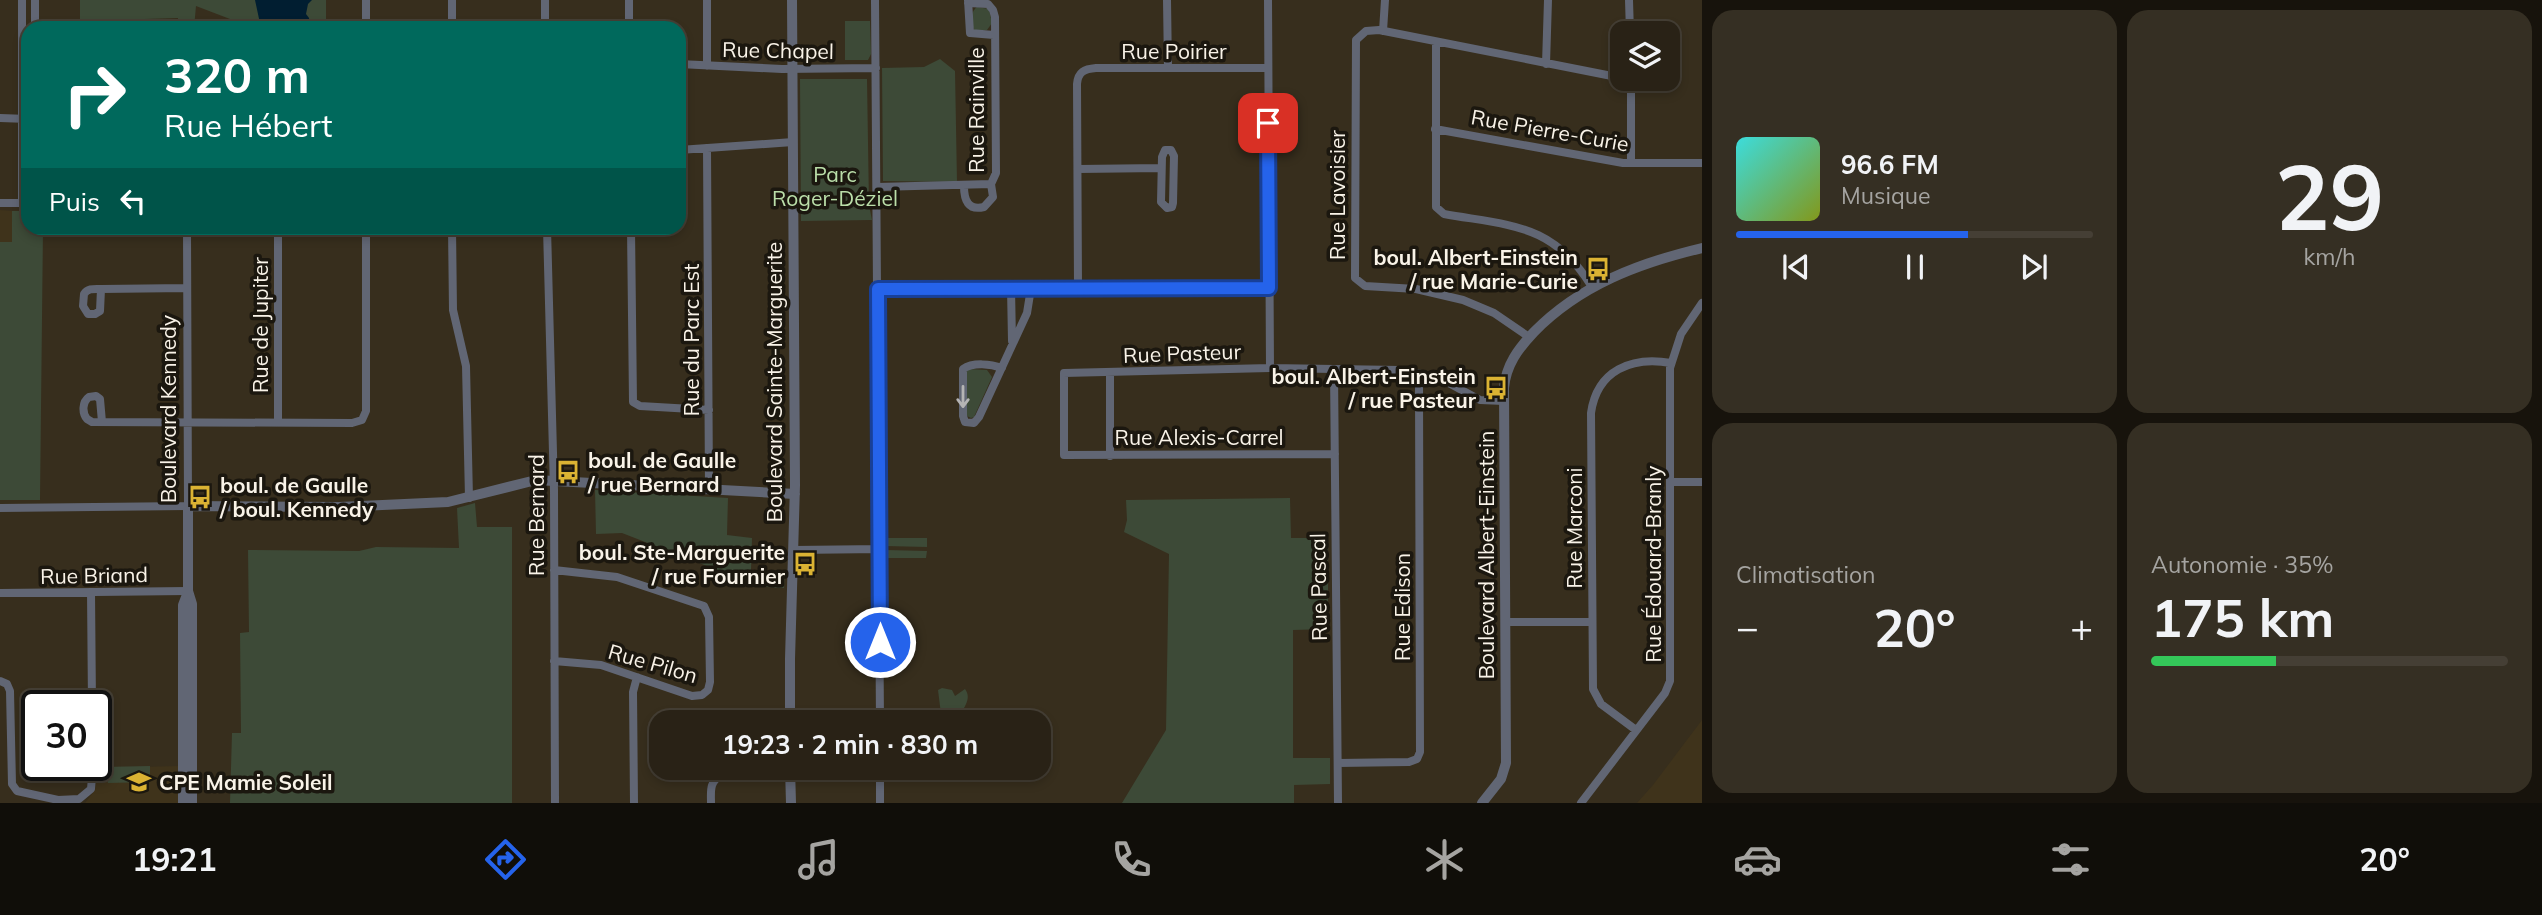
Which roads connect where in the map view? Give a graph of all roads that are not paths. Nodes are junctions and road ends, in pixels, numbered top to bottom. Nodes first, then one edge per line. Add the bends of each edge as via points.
1 (22, 0) edge
2 (35, 0) edge
3 (366, 0) edge
4 (452, 0) edge
5 (545, 0) edge
6 (629, 0) edge
7 (707, 0) edge
8 (792, 0) edge
9 (875, 0) edge
10 (1167, 0) edge
11 (1268, 0) edge
12 (1385, 0) edge
13 (1548, 0) edge
14 (1629, 0) edge
15 (968, 2) edge
16 (23, 21) edge
17 (35, 21) edge
18 (366, 21) edge
19 (452, 21) edge
20 (545, 21) edge
21 (629, 21) edge
22 (1630, 21) edge
23 (1383, 31) junction
24 (994, 35) junction
25 (1437, 43) junction
26 (686, 64) edge
27 (1546, 64) junction
28 (707, 66) junction
29 (876, 68) junction
30 (1168, 68) junction
31 (1268, 68) junction
32 (792, 69) junction
33 (1610, 76) edge
34 (1631, 91) edge
35 (0, 118) edge
36 (21, 118) edge
37 (1434, 129) junction
38 (793, 142) junction
39 (707, 148) junction
40 (686, 149) edge
41 (1631, 163) junction
42 (1702, 163) edge
43 (1161, 168) junction
44 (1078, 169) junction
45 (991, 184) junction
46 (964, 186) junction
47 (877, 187) junction
48 (0, 203) edge
49 (21, 203) edge
50 (187, 235) edge
51 (278, 235) edge
52 (366, 235) edge
53 (453, 235) edge
54 (547, 235) edge
55 (631, 235) edge
56 (1702, 248) edge
57 (1592, 286) junction
58 (187, 288) junction
59 (1011, 288) junction
60 (1031, 288) junction
61 (1078, 288) junction
62 (1269, 288) junction
63 (101, 289) dead end
64 (878, 289) junction
65 (1702, 303) edge
66 (1529, 337) junction
67 (1012, 345) junction
68 (1671, 363) junction
69 (1002, 368) junction
70 (1269, 368) junction
71 (1335, 370) junction
72 (1110, 373) junction
73 (1421, 374) junction
74 (1504, 401) junction
75 (709, 410) junction
76 (188, 421) junction
77 (102, 422) dead end
78 (278, 422) junction
79 (1335, 454) junction
80 (1064, 455) joint
81 (1110, 456) junction
82 (554, 481) junction
83 (1670, 482) junction
84 (1702, 482) edge
85 (709, 490) junction
86 (795, 494) junction
87 (469, 498) junction
88 (188, 506) junction
89 (0, 508) edge
90 (881, 549) junction
91 (793, 550) junction
92 (554, 570) junction
93 (188, 591) junction
94 (91, 592) junction
95 (0, 593) edge
96 (1592, 621) junction
97 (1506, 622) junction
98 (554, 661) junction
99 (636, 677) junction
100 (0, 681) edge
101 (92, 690) edge
102 (790, 710) edge
103 (880, 710) edge
104 (1636, 730) junction
105 (1338, 763) junction
106 (715, 780) edge
107 (790, 780) edge
108 (880, 780) edge
109 (92, 781) edge
110 (183, 803) edge
111 (192, 803) edge
112 (555, 803) edge
113 (634, 803) edge
114 (711, 803) edge
115 (791, 803) edge
116 (880, 803) edge
117 (1338, 803) edge
118 (1482, 803) edge
119 (1581, 803) edge

1 - 16 street
2 - 17 street
3 - 18 street
4 - 19 street
5 - 20 street
6 - 21 street
7 - 28 street
8 - 32 street, Boulevard Sainte-Marguerite
9 - 29 street
10 - 30 street
11 - 31 street
12 - 23 street
13 - 27 street
14 - 22 street
15 - 24 street, Rue Rainville via 991,6
15 - 24 street, Rue Rainville via 970,33
23 - 25 street
23 - 66 street, Rue Lavoisier via 1366,30 1355,43 1355,278 1365,286 1416,289 1463,300 1494,313
24 - 45 street, Rue Rainville via 996,173
25 - 27 street
25 - 37 street
26 - 28 street, Rue Chapel
27 - 33 street
28 - 32 street, Rue Chapel
29 - 32 street, Rue Chapel
29 - 47 street
30 - 31 street, Rue Poirier
30 - 44 street, Rue Poirier via 1091,68 1082,72 1077,85
31 - 62 street
32 - 38 street, Boulevard Sainte-Marguerite
34 - 41 street
35 - 36 street
37 - 41 street, Rue Pierre-Curie
37 - 57 street via 1434,201 1439,211 1545,238 1573,258
38 - 39 street
38 - 86 street, Boulevard Sainte-Marguerite
39 - 40 street
39 - 75 street, Rue du Parc Est
41 - 42 street, Rue Pierre-Curie
43 - 43 street via 1162,152 1171,150 1174,200 1170,207 1161,202
43 - 44 street
44 - 61 street
45 - 46 street, Rue Rainville
45 - 46 street, Rue Rainville via 991,200 981,208 968,205
46 - 47 street, Rue Rainville
47 - 64 street
48 - 49 street
50 - 58 street, Boulevard Kennedy
51 - 78 street, Rue de Jupiter
52 - 78 street via 365,416 356,422
53 - 87 street via 453,315 466,366
54 - 82 street, Rue Bernard
55 - 75 street via 633,402
56 - 57 street, Boulevard Albert-Einstein via 1654,260
57 - 66 street, Boulevard Albert-Einstein
58 - 63 street
58 - 76 street, Boulevard Kennedy
59 - 60 street
59 - 64 street
59 - 67 street
60 - 61 street
60 - 67 street via 1029,309
61 - 62 street
62 - 70 street
64 - 90 street
65 - 68 street, Rue Édouard-Branly via 1681,334
66 - 74 street, Boulevard Albert-Einstein via 1508,366
67 - 69 street
68 - 83 street, Rue Édouard-Branly
68 - 96 street, Rue Marconi via 1644,360 1622,367 1604,382 1593,402
69 -> 69 street via 968,365 963,369 965,422 977,421
70 - 71 street, Rue Pasteur
70 - 72 street, Rue Pasteur
71 - 73 street, Rue Pasteur
71 - 79 street, Rue Pascal
72 - 80 street, Rue Pasteur via 1064,373
72 - 81 street
73 - 74 street, Rue Pasteur via 1480,400
73 - 105 street, Rue Edison via 1420,752 1409,762
74 - 97 street, Boulevard Albert-Einstein
75 - 85 street, Rue du Parc Est
76 - 77 street
76 - 78 street
76 - 88 street, Boulevard Kennedy
79 - 81 street, Rue Alexis-Carrel
79 - 105 street, Rue Pascal
80 - 81 street, Rue Alexis-Carrel
82 - 85 street
82 - 87 street via 525,481
82 - 92 street, Rue Bernard
83 - 84 street
83 - 104 street, Rue Édouard-Branly via 1671,677 1665,693
85 - 86 street
86 - 91 street, Boulevard Sainte-Marguerite
87 - 88 street via 339,507
88 - 89 street
88 - 93 street, Boulevard Kennedy
90 - 91 street
90 - 103 street
91 - 102 street, Boulevard Sainte-Marguerite
92 - 98 street, Rue Bernard
92 - 99 street, Rue Pilon via 617,577 706,608 710,682 706,692 688,695
93 - 94 street, Rue Briand
93 - 110 street, Boulevard Kennedy via 183,605
93 - 111 street, Boulevard Kennedy via 192,604
94 - 95 street, Rue Briand
94 - 101 street
96 - 97 street
96 - 104 street, Rue Marconi via 1595,695
97 - 118 street, Boulevard Albert-Einstein via 1506,763 1501,779
98 - 99 street, Rue Pilon via 601,665
98 - 112 street, Rue Bernard
99 - 113 street
100 - 109 street via 10,691 12,784 17,791 58,800 79,799 91,788
104 - 119 street, Rue Édouard-Branly
105 - 117 street, Rue Pascal
106 - 114 street
107 - 115 street
108 - 116 street

